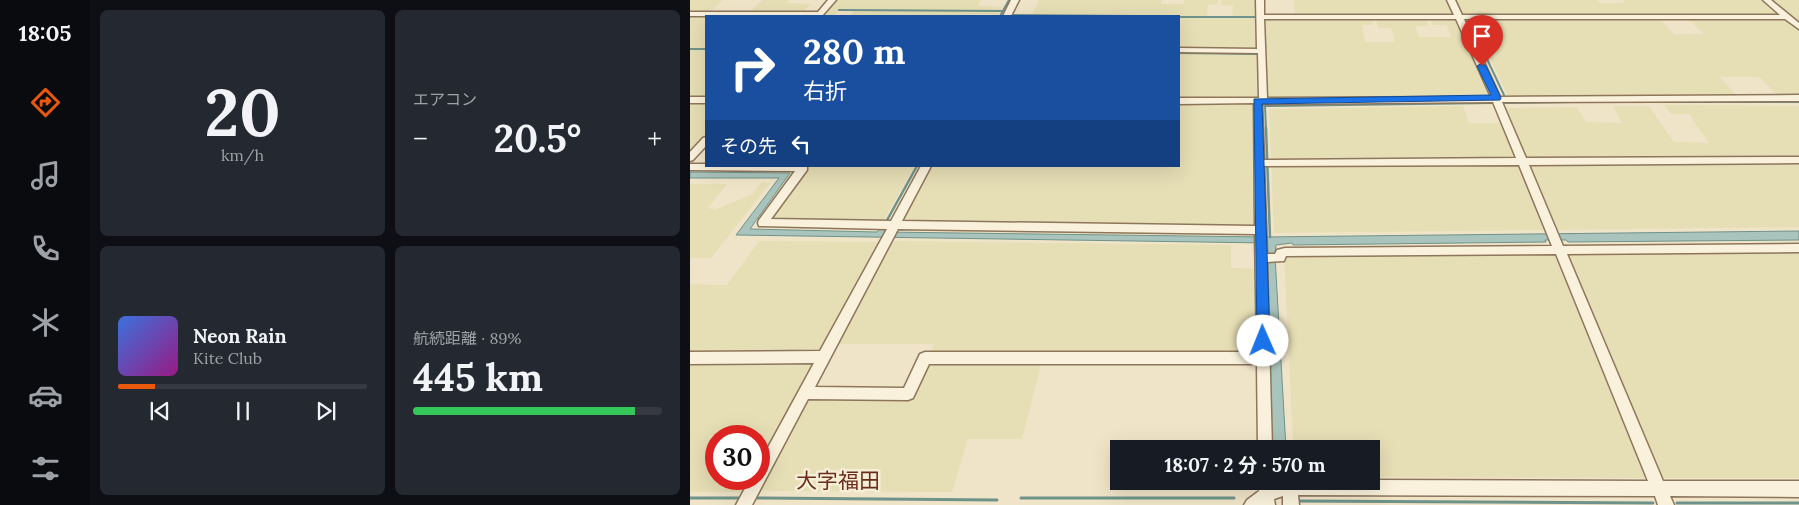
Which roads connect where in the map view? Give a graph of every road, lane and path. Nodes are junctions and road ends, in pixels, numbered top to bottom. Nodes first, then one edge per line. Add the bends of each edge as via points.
1 (832, 0) edge
2 (1015, 0) edge
3 (1260, 0) edge
4 (1452, 0) edge
5 (1767, 0) edge
6 (690, 14) edge
7 (820, 15) edge
8 (1008, 15) edge
9 (1260, 17) junction
10 (1460, 17) junction
11 (1787, 17) junction
12 (1799, 27) edge
13 (1180, 50) edge
14 (1261, 52) junction
15 (1496, 98) junction
16 (1799, 98) edge
17 (690, 100) edge
18 (705, 100) edge
19 (1180, 101) edge
20 (1260, 101) junction
21 (705, 141) edge
22 (690, 158) edge
23 (1799, 160) edge
24 (1523, 161) junction
25 (1264, 163) junction
26 (690, 167) edge
27 (925, 167) edge
28 (889, 229) junction
29 (1262, 242) junction
30 (1557, 242) junction
31 (1799, 248) edge
32 (823, 357) junction
33 (690, 358) edge
34 (1264, 358) junction
35 (804, 393) junction
36 (1265, 440) edge
37 (770, 456) edge
38 (1659, 488) junction
39 (1799, 489) edge
40 (1278, 494) edge
41 (1252, 505) edge
42 (1666, 505) edge

1 - 7 street
2 - 8 street
3 - 9 street
4 - 10 street
5 - 11 street
6 - 7 street
9 - 10 street
9 - 14 street
10 - 11 street
10 - 15 street
11 - 12 street
13 - 14 street
14 - 20 street
15 - 16 street
15 - 20 street
15 - 24 street
17 - 18 street
19 - 20 street
20 - 25 street
21 - 22 street
23 - 24 street
24 - 25 street
24 - 30 street
25 - 29 street
26 - 28 street via 803,168 764,223
27 - 28 street
28 - 29 street
28 - 32 street
29 - 30 street via 1280,258 1285,252
29 - 34 street
30 - 31 street
30 - 38 street
32 - 33 street
32 - 35 street
34 - 35 street via 925,358 908,394
34 - 36 street
35 - 37 street
38 - 39 street
38 - 40 street
38 - 42 street
40 - 41 street

